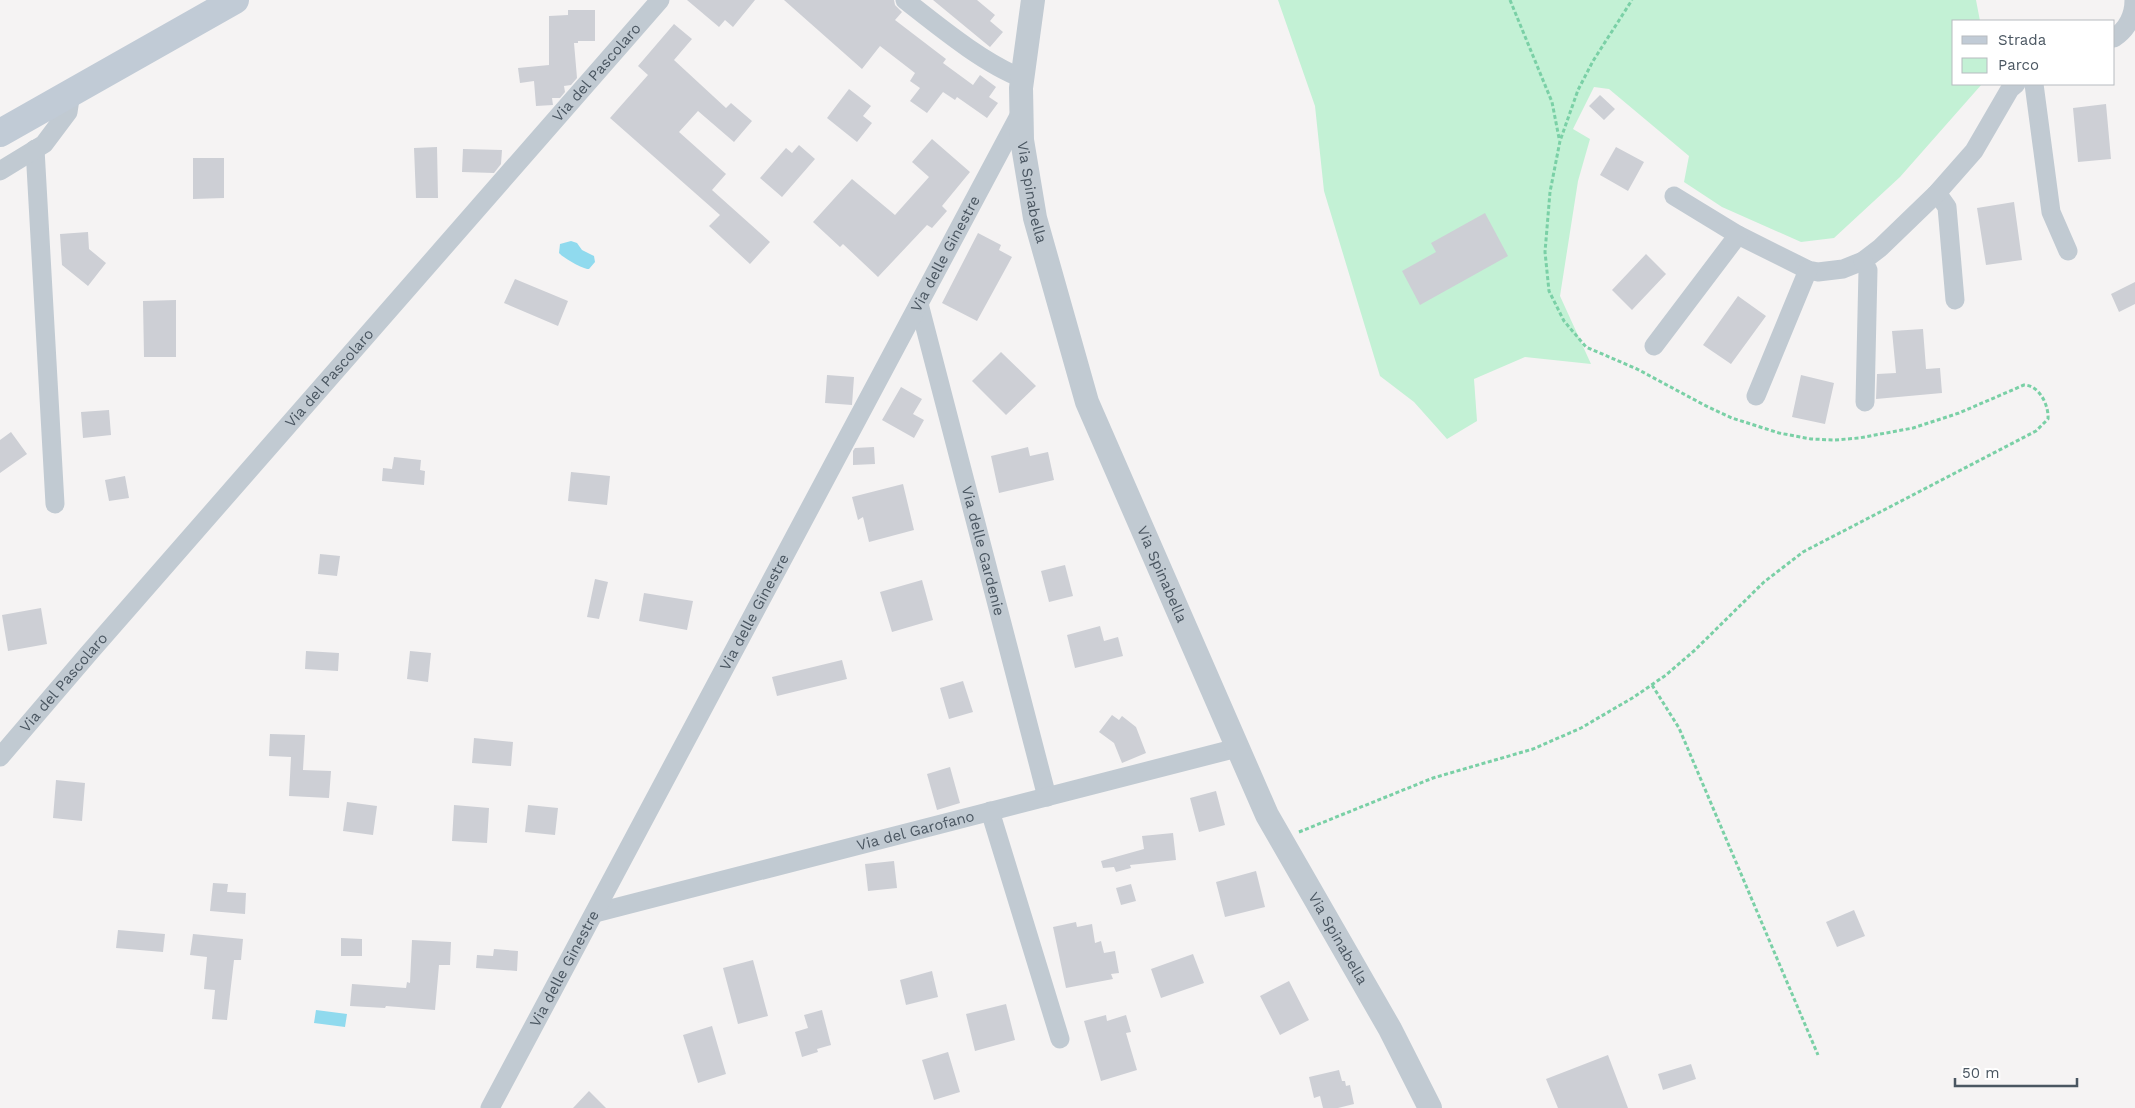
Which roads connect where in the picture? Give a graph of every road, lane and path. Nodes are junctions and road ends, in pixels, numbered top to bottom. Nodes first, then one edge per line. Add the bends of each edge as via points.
1 (234, 0) edge
2 (660, 0) edge
3 (905, 0) edge
4 (1033, 0) edge
5 (1510, 0) edge
6 (2134, 0) edge
7 (2115, 37) edge
8 (1022, 78) junction
9 (2015, 85) edge
10 (2034, 85) edge
11 (71, 92) junction
12 (1020, 114) junction
13 (0, 133) edge
14 (1560, 141) dead end
15 (35, 149) junction
16 (0, 170) edge
17 (1937, 193) junction
18 (1674, 196) dead end
19 (1738, 235) junction
20 (2068, 252) dead end
21 (1863, 261) junction
22 (1808, 270) junction
23 (1955, 300) dead end
24 (919, 304) junction
25 (1654, 346) dead end
26 (1756, 396) dead end
27 (1865, 402) dead end
28 (55, 504) dead end
29 (1237, 748) junction
30 (0, 757) edge
31 (1048, 797) junction
32 (990, 812) junction
33 (1280, 840) junction
34 (595, 913) junction
35 (1060, 1039) dead end
36 (1818, 1055) dead end
37 (490, 1108) edge
38 (1430, 1108) edge

1 - 11 main road
2 - 30 street, Via del Pascolaro
3 - 8 street via 988,62
4 - 8 street, Via Spinabella
5 - 14 path via 1552,102
6 - 7 street via 2132,17
8 - 12 street, Via Spinabella
9 - 17 street via 1974,151
10 - 20 street via 2052,212
11 - 13 main road
11 - 15 street via 68,112 44,144
12 - 24 street, Via delle Ginestre
12 - 29 street, Via Spinabella via 1034,218 1082,386 1101,437
15 - 16 street
15 - 28 street
17 - 21 street
17 - 23 street via 1947,207
18 - 19 street
19 - 22 street
19 - 25 street
21 - 22 street via 1842,269
21 - 27 street via 1868,270
22 - 26 street
24 - 31 street, Via delle Gardenie
24 - 34 street, Via delle Ginestre
29 - 31 street, Via del Garofano
29 - 33 street, Via Spinabella
31 - 32 street, Via del Garofano
32 - 34 street, Via del Garofano
32 - 35 street
33 - 36 path via 1433,778 1546,744 1581,728 1652,686 1679,728
33 - 38 street, Via Spinabella via 1382,1014
34 - 37 street, Via delle Ginestre

